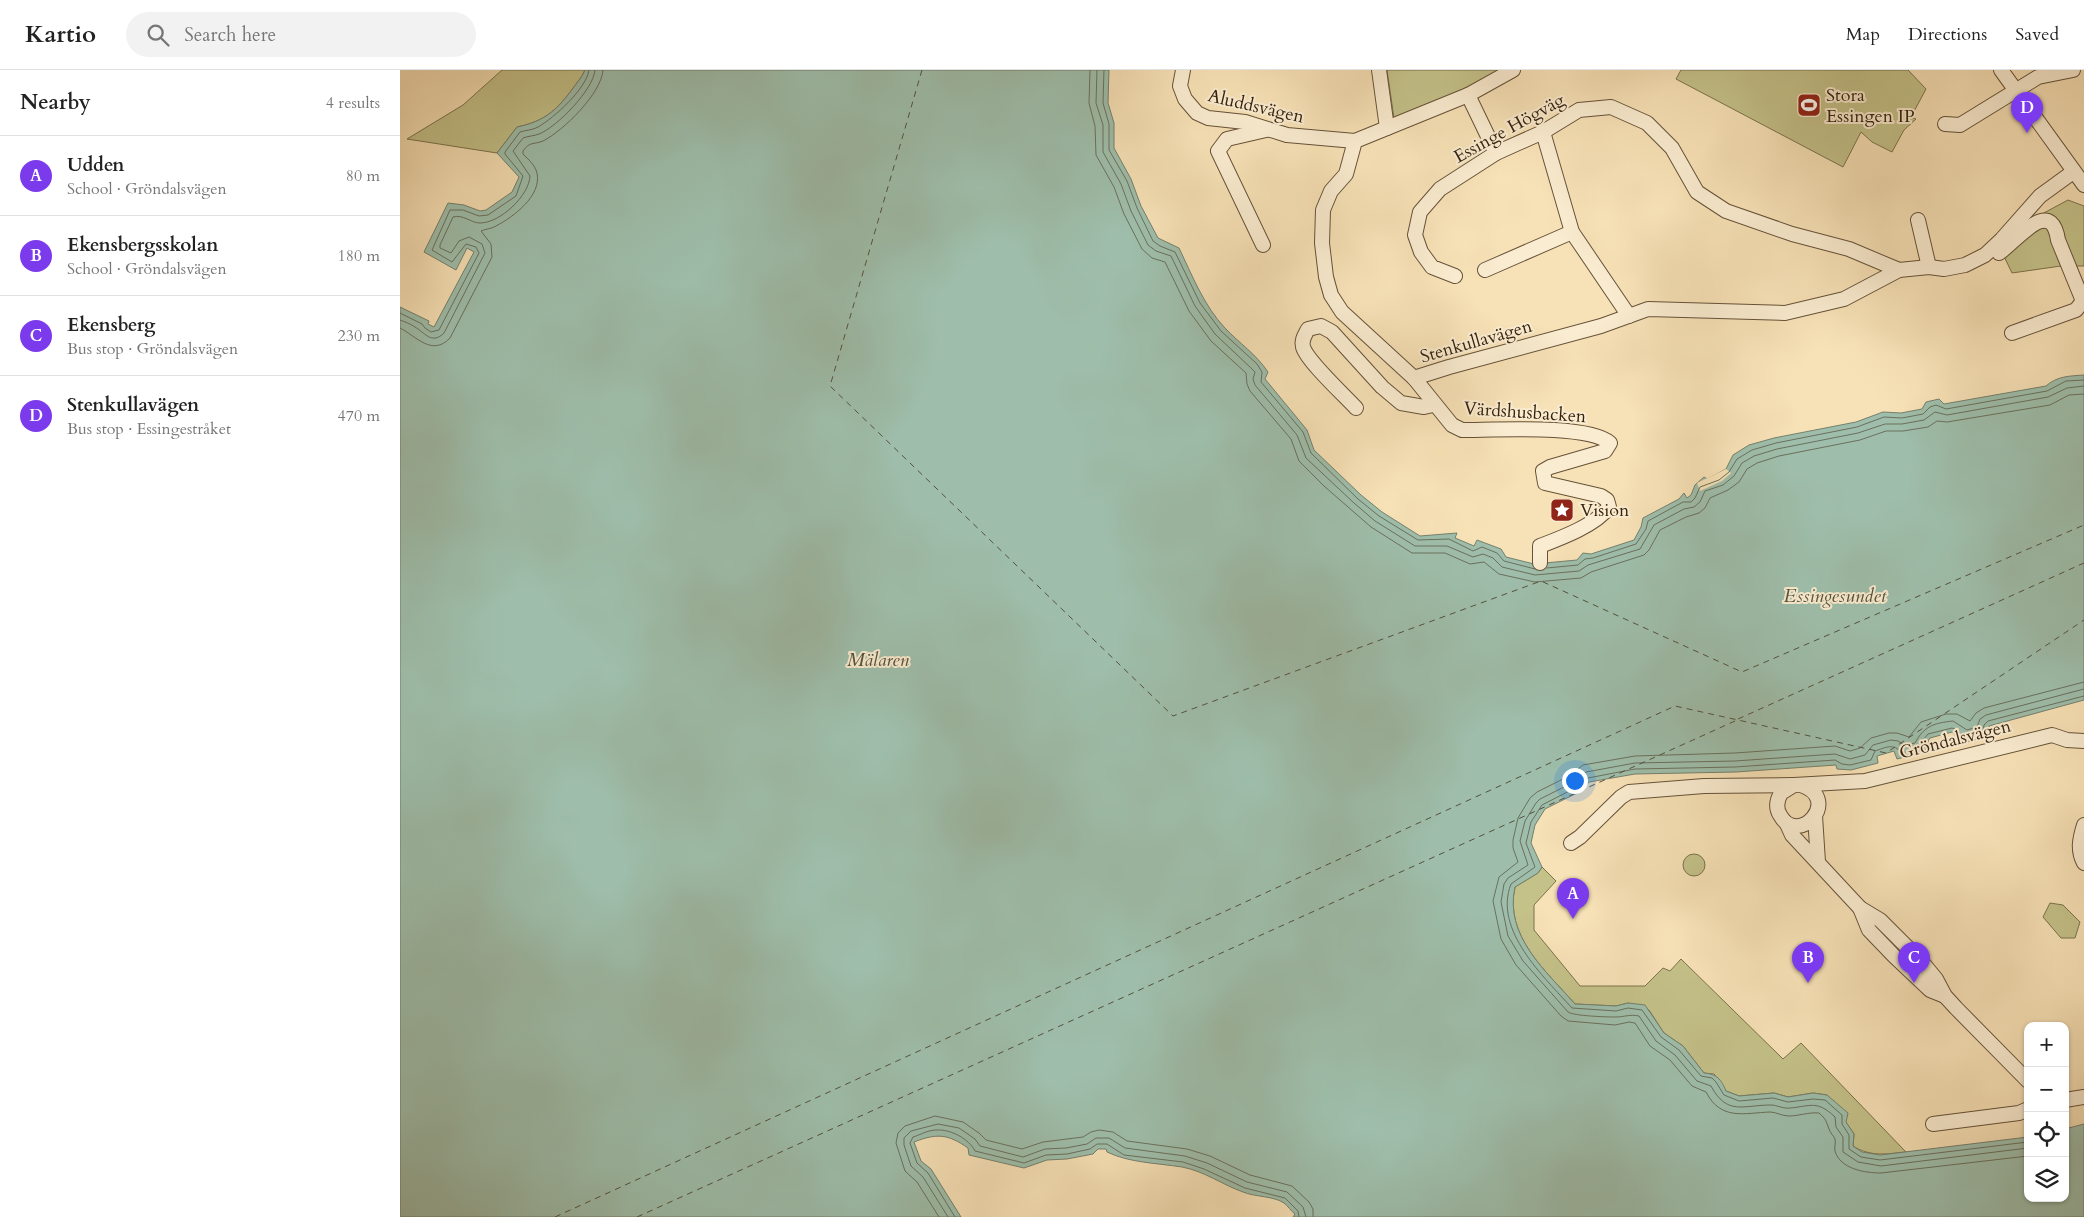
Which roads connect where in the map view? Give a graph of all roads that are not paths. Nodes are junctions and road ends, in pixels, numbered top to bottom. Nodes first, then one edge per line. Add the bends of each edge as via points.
1 (1183, 70) edge
2 (1379, 70) edge
3 (1514, 70) edge
4 (2001, 70) edge
5 (2073, 70) edge
6 (2015, 92) junction
7 (1468, 95) junction
8 (1945, 124) dead end
9 (1387, 128) junction
10 (1269, 129) junction
11 (1543, 132) junction
12 (1355, 141) junction
13 (1496, 153) junction
14 (2073, 172) junction
15 (2084, 185) edge
16 (1918, 220) dead end
17 (1572, 232) junction
18 (1263, 245) dead end
19 (1984, 255) junction
20 (1929, 267) junction
21 (1485, 270) dead end
22 (1899, 270) junction
23 (1455, 276) dead end
24 (1629, 316) junction
25 (2012, 333) dead end
26 (1414, 378) junction
27 (1433, 405) junction
28 (1356, 408) dead end
29 (1540, 563) dead end
30 (2084, 741) edge
31 (1835, 783) junction
32 (1757, 785) junction
33 (1797, 785) junction
34 (1777, 806) junction
35 (1817, 811) junction
36 (1787, 824) junction
37 (2084, 825) edge
38 (1571, 843) dead end
39 (1818, 862) junction
40 (2084, 863) edge
41 (2024, 1077) edge
42 (2084, 1097) edge
43 (2069, 1099) edge
44 (2024, 1111) edge
45 (1934, 1124) dead end

1 - 10 street, Aluddsvägen via 1180,86 1185,99 1197,113
2 - 9 street
3 - 7 street
4 - 6 street
5 - 6 street via 2038,77
6 - 8 street via 1960,125
6 - 14 street
7 - 9 street
7 - 13 street
9 - 12 street
10 - 12 street, Aluddsvägen via 1287,135
10 - 18 street via 1227,139 1218,151
11 - 13 street, Essinge Högväg
11 - 17 street
11 - 22 street, Essinge Högväg via 1579,110 1611,107 1647,123 1672,148 1697,192 1726,211 1849,249
12 - 26 street, Stenkullavägen via 1346,174 1331,191 1323,210 1326,277 1331,296 1342,312
13 - 23 street, Essinge Högväg via 1440,189 1420,212 1415,235 1421,252 1432,267
14 - 15 street
14 - 19 street, Stenkullavägen via 2040,196
16 - 20 street
17 - 21 street
17 - 24 street
19 - 20 street, Stenkullavägen via 1965,265 1944,269
19 - 25 street via 1994,256 2028,226 2042,221 2050,223 2057,232 2078,284 2083,301 2076,310
20 - 22 street, Stenkullavägen
22 - 24 street, Stenkullavägen via 1844,299 1785,313 1648,309
24 - 26 street, Stenkullavägen
26 - 27 street, Värdshusbacken
27 - 28 street via 1424,407 1401,403 1332,332 1321,326 1308,329 1303,338 1304,349
27 - 29 street, Värdshusbacken via 1452,425 1462,430 1580,432 1604,438 1610,444 1605,451 1543,471 1545,483 1601,496 1607,500 1608,507 1594,520 1540,546
30 - 31 street, Gröndalsvägen via 2052,735 1865,781
31 - 33 street, Gröndalsvägen
31 - 35 street
32 - 33 street, Gröndalsvägen
32 - 34 street
32 - 38 street, Gröndalsvägen via 1629,792
33 - 34 street via 1781,792
33 - 35 street via 1815,795
34 - 36 street
35 - 36 street via 1804,825
35 - 39 street
36 - 39 street via 1792,835
37 - 40 street via 2080,849
39 - 41 street via 1860,908 1869,930 1930,990 1945,996
42 - 43 street
44 - 45 street

